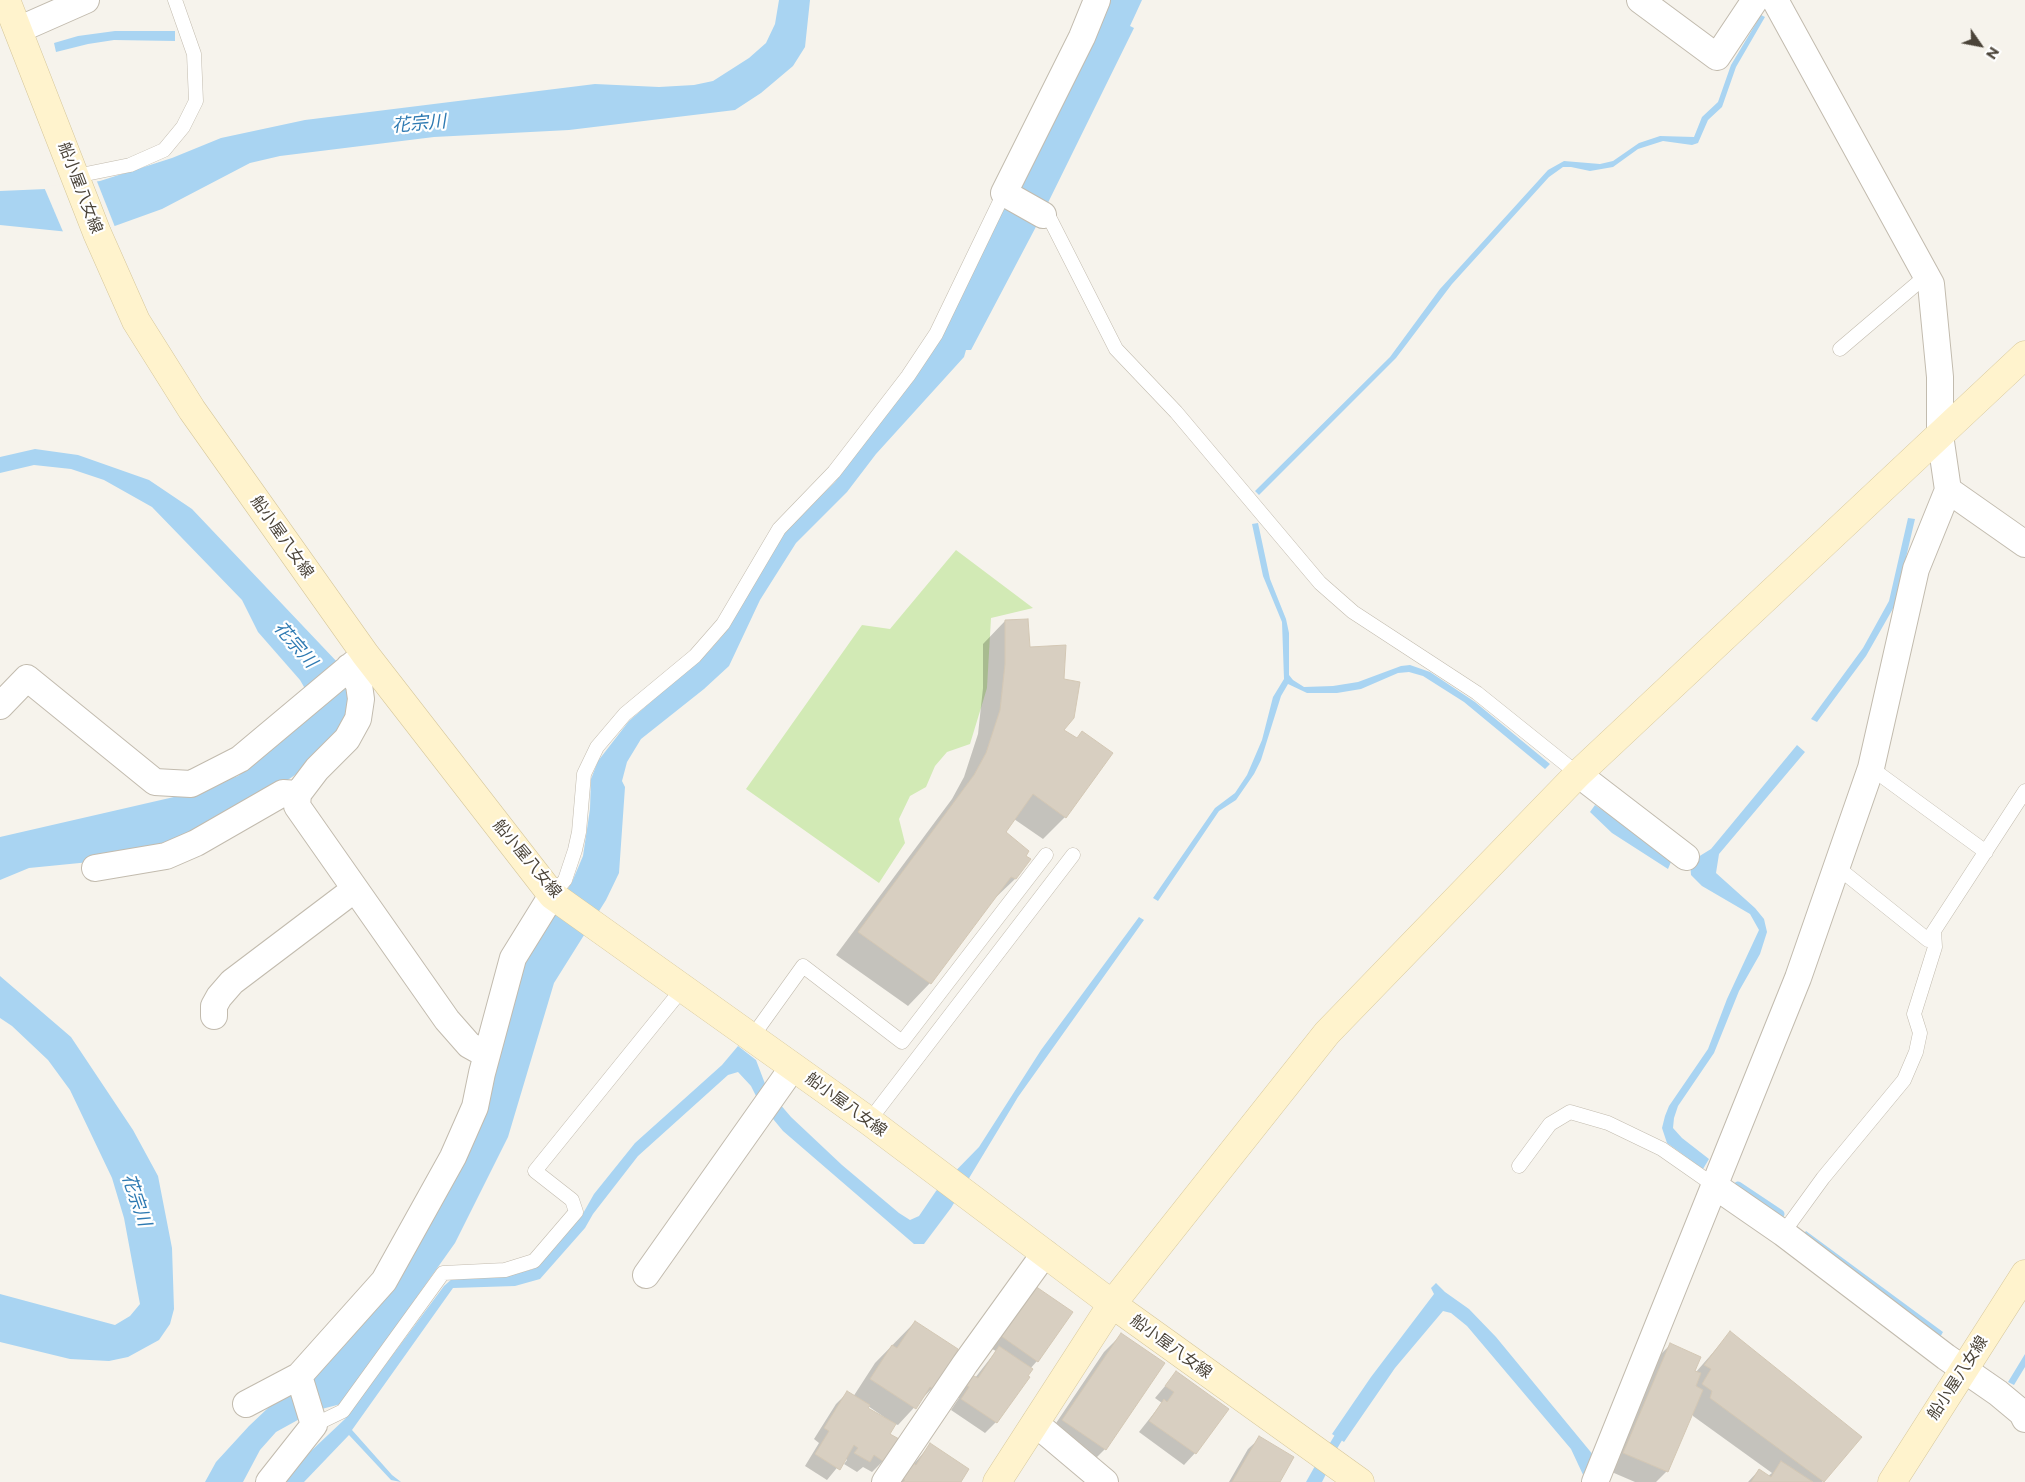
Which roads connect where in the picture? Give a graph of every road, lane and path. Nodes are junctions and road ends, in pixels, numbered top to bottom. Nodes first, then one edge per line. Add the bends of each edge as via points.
1 (6, 0) edge
2 (86, 0) edge
3 (175, 0) edge
4 (1097, 0) edge
5 (1640, 0) edge
6 (1755, 0) edge
7 (1774, 0) edge
8 (18, 30) junction
9 (77, 178) junction
10 (1007, 195) junction
11 (1043, 215) joint
12 (1927, 275) junction
13 (1840, 349) dead end
14 (2025, 355) edge
15 (1940, 435) junction
16 (1948, 490) junction
17 (2025, 544) edge
18 (357, 660) junction
19 (0, 706) edge
20 (1871, 768) junction
21 (1578, 774) junction
22 (2025, 791) edge
23 (298, 794) junction
24 (1986, 852) junction
25 (1046, 855) dead end
26 (1073, 855) dead end
27 (1686, 857) dead end
28 (1837, 867) junction
29 (95, 868) dead end
30 (355, 889) junction
31 (555, 897) junction
32 (1934, 931) junction
33 (683, 988) junction
34 (214, 1016) dead end
35 (752, 1037) junction
36 (487, 1055) junction
37 (786, 1078) junction
38 (869, 1120) junction
39 (1519, 1166) dead end
40 (1716, 1186) junction
41 (1783, 1233) junction
42 (1045, 1253) junction
43 (2025, 1274) edge
44 (646, 1275) dead end
45 (1112, 1304) junction
46 (1964, 1370) junction
47 (300, 1378) junction
48 (246, 1404) dead end
49 (2025, 1419) edge
50 (313, 1422) junction
51 (1035, 1423) junction
52 (269, 1482) edge
53 (885, 1482) edge
54 (997, 1482) edge
55 (1105, 1482) edge
56 (1360, 1482) edge
57 (1595, 1482) edge
58 (1892, 1482) edge

1 - 8 main road, 船小屋八女線
2 - 8 street
3 - 9 lane via 194,54 196,101 183,127 164,150 130,165
4 - 10 street
5 - 6 street via 1717,57
7 - 12 street
8 - 9 main road, 船小屋八女線
9 - 18 main road, 船小屋八女線 via 136,321
10 - 11 street
10 - 31 lane via 936,334 908,376 834,472 779,529 723,624 695,656 625,714 597,748 584,774 575,850 565,880
11 - 21 lane via 1050,219 1116,349 1176,412 1320,582 1353,612 1477,693
12 - 13 lane
12 - 15 street via 1931,284 1940,377
14 - 15 main road
15 - 16 street
15 - 21 main road
16 - 17 street
16 - 20 street via 1916,568
18 - 19 street via 240,759 191,784 155,782 27,678
18 - 23 street via 362,699 358,719 348,738
18 - 31 main road, 船小屋八女線
20 - 24 lane
20 - 28 street
21 - 27 street
21 - 45 main road via 1327,1033
22 - 24 lane
23 - 29 street via 283,793 196,843 166,856
23 - 30 street via 297,806
24 - 32 lane
25 - 35 lane via 902,1042 803,966
26 - 38 lane
28 - 32 lane via 1928,940
28 - 40 street via 1798,978
30 - 34 street via 232,982 214,1006
30 - 36 street via 447,1020 469,1045
31 - 33 main road, 船小屋八女線
31 - 36 street via 513,958
32 - 41 lane via 1935,947 1914,1014 1920,1033 1904,1080 1823,1178
33 - 35 main road, 船小屋八女線
33 - 50 lane via 535,1171 572,1200 576,1212 534,1261 505,1270 443,1273 343,1411
35 - 37 main road, 船小屋八女線
36 - 47 street via 475,1107 453,1157 384,1281
37 - 38 main road, 船小屋八女線
37 - 44 street
38 - 42 main road, 船小屋八女線
39 - 40 lane via 1550,1124 1570,1112 1608,1123 1662,1149
40 - 41 street
40 - 57 street
41 - 46 street
42 - 45 main road, 船小屋八女線
42 - 53 street
43 - 46 main road, 船小屋八女線
45 - 51 main road
45 - 56 main road, 船小屋八女線
46 - 49 street via 1998,1392
46 - 58 main road, 船小屋八女線
47 - 48 street
47 - 50 street
50 - 52 street
51 - 54 main road
51 - 55 street

